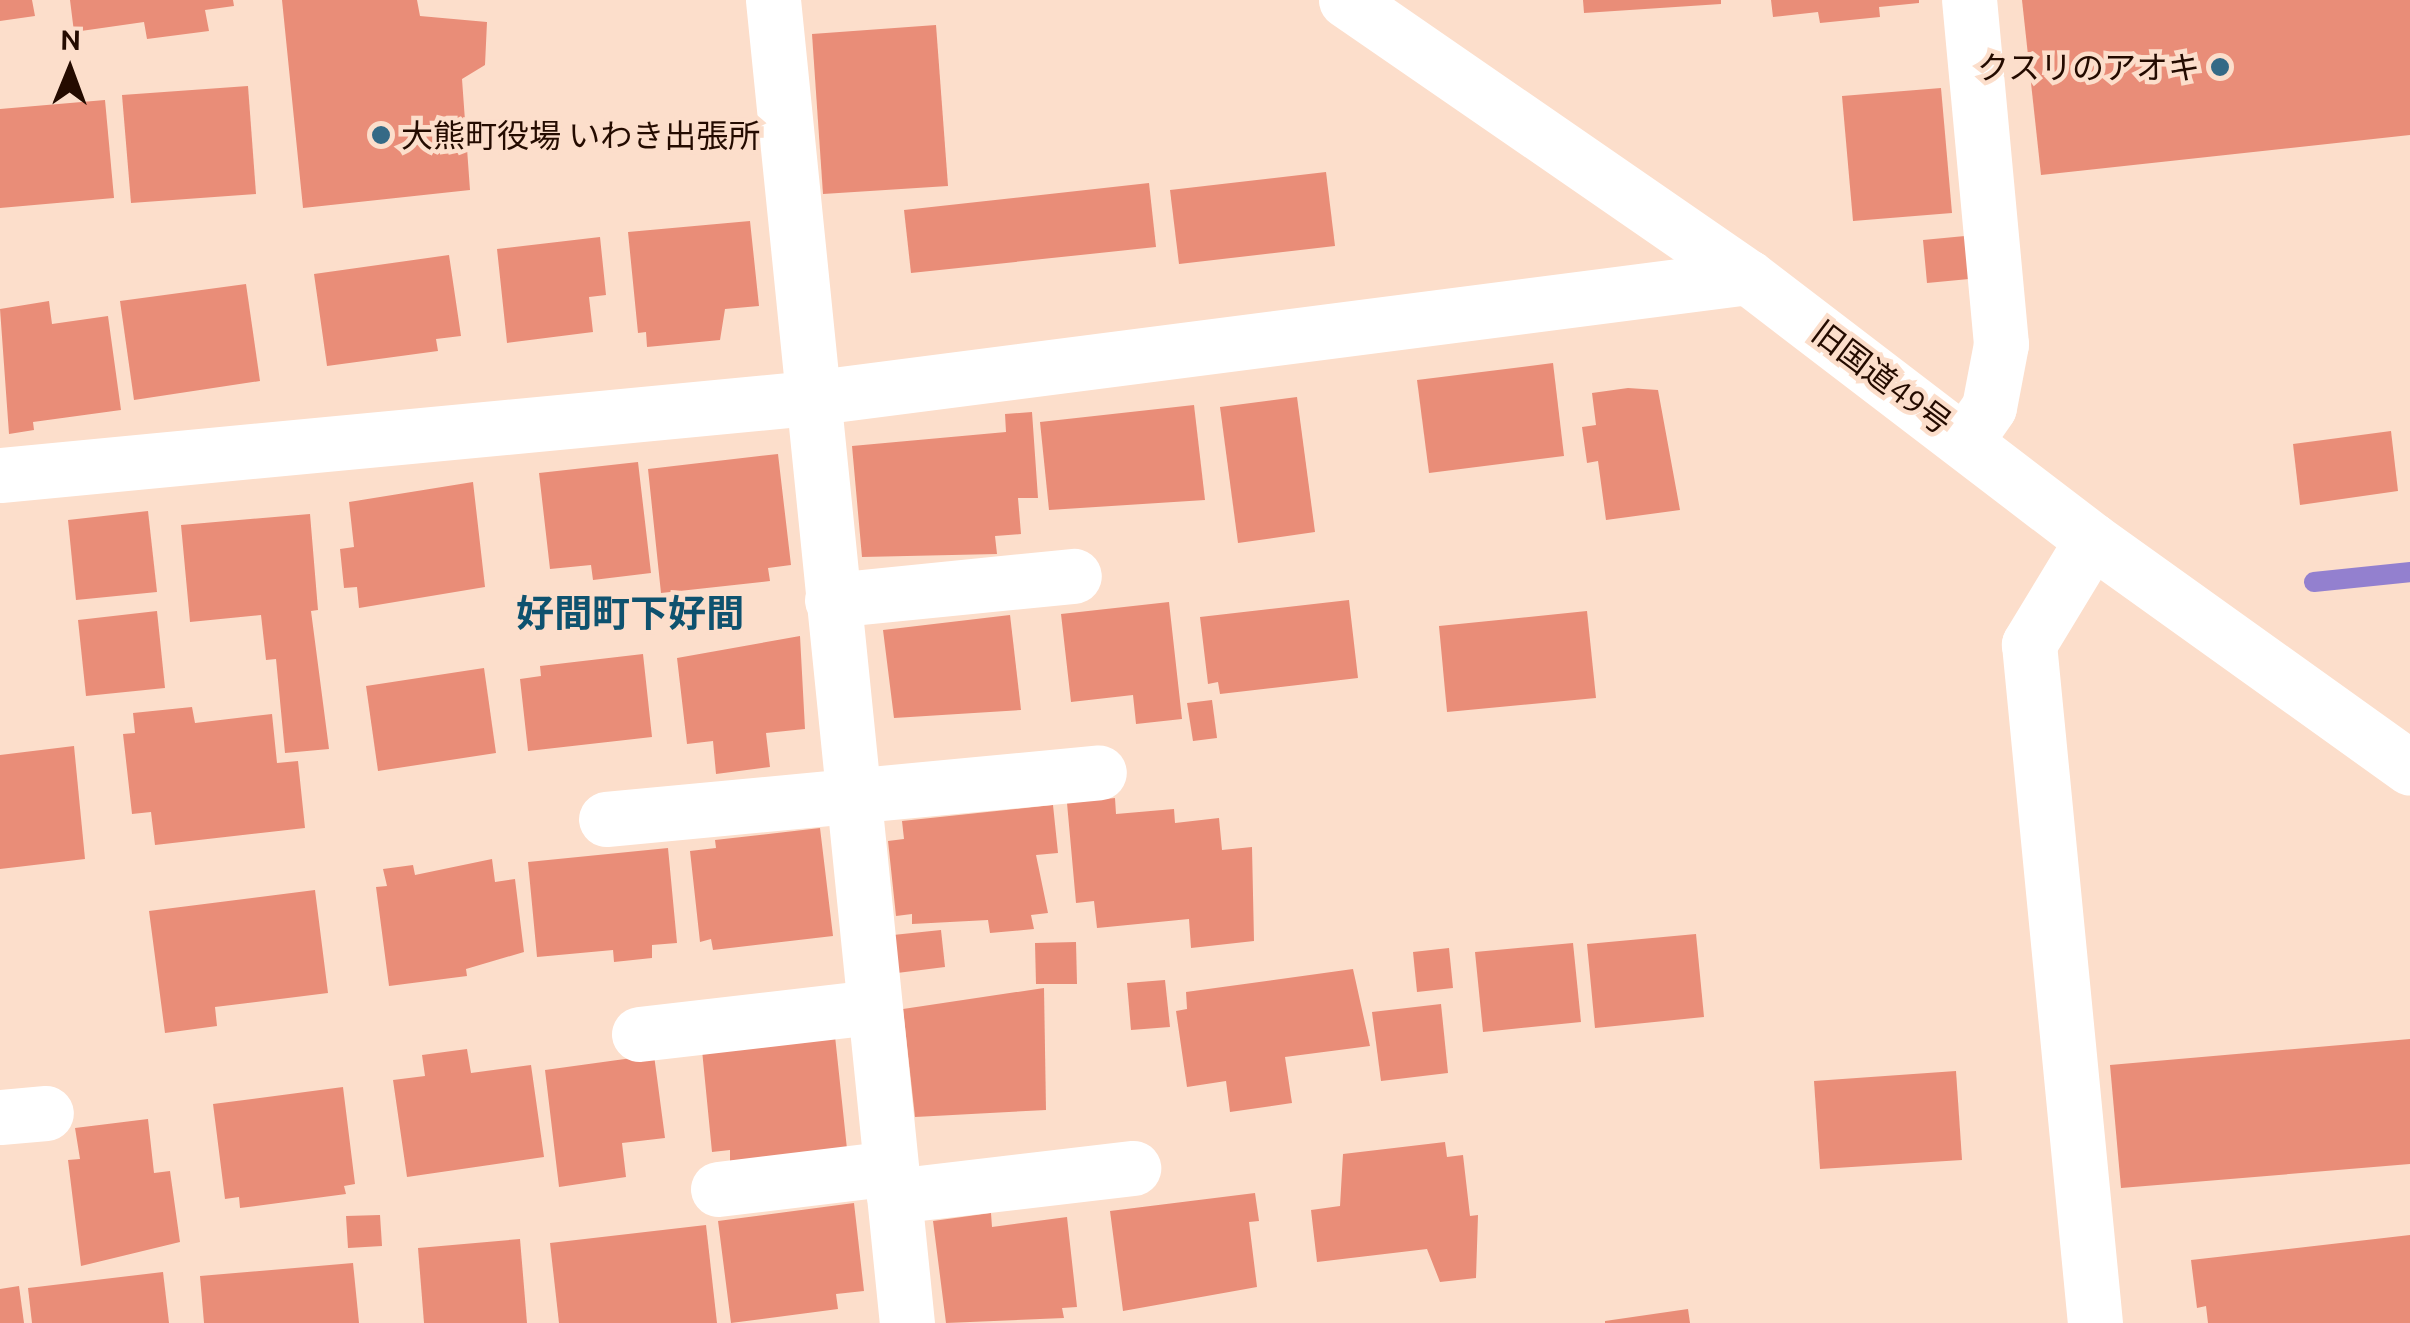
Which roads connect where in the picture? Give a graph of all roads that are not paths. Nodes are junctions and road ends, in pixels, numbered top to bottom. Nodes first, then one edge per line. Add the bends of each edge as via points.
1 (772, 0) edge
2 (1346, 0) edge
3 (1969, 0) edge
4 (1748, 278) junction
5 (810, 398) junction
6 (1966, 440) junction
7 (0, 475) edge
8 (2092, 540) junction
9 (1074, 576) dead end
10 (832, 600) junction
11 (2410, 768) edge
12 (1098, 772) dead end
13 (852, 795) junction
14 (606, 818) dead end
15 (874, 1007) junction
16 (639, 1034) dead end
17 (1134, 1168) dead end
18 (893, 1182) junction
19 (718, 1190) dead end
20 (908, 1323) edge
21 (2095, 1323) edge

1 - 5 street
2 - 4 street, 旧国道49号
3 - 6 street via 2002,344 1989,406
4 - 5 street
4 - 6 street, 旧国道49号
5 - 7 street
5 - 10 street
6 - 8 street, 旧国道49号
8 - 11 street, 旧国道49号
8 - 21 street via 2029,644
9 - 10 street
10 - 13 street
12 - 13 street
13 - 14 street
13 - 15 street
15 - 16 street
15 - 18 street
17 - 18 street
18 - 19 street
18 - 20 street

